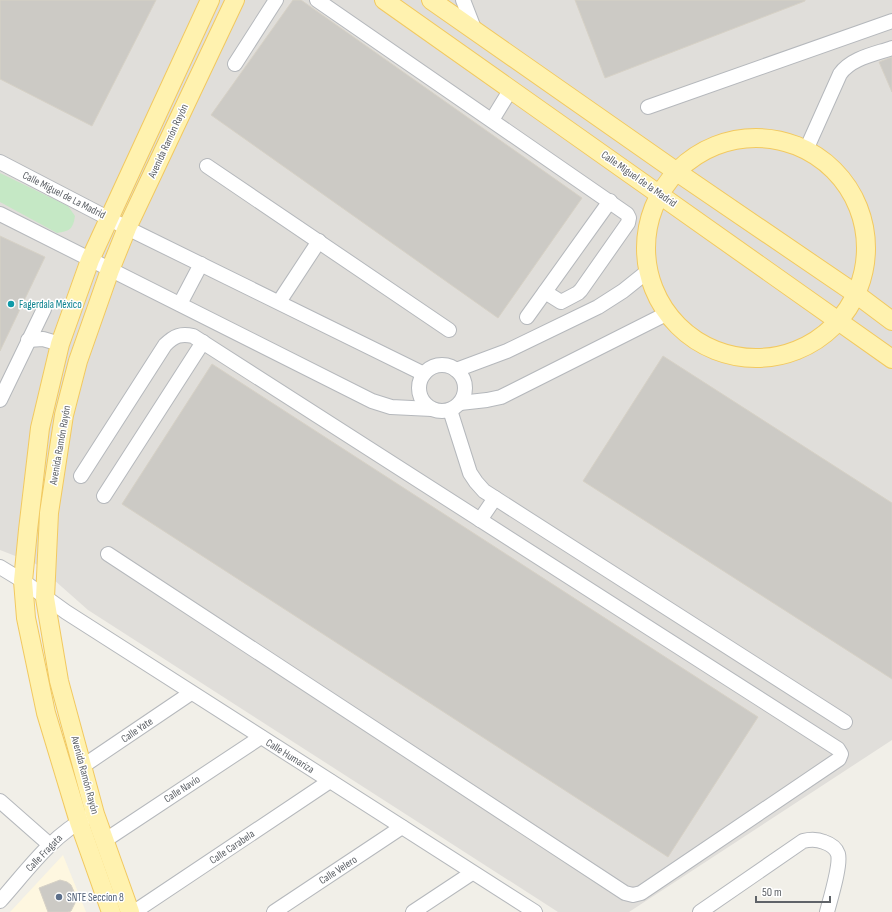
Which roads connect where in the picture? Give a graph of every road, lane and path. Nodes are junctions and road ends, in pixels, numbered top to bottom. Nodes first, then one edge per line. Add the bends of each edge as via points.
1 (210, 0) edge
2 (234, 0) edge
3 (276, 0) edge
4 (317, 0) edge
5 (384, 0) edge
6 (431, 0) edge
7 (464, 0) edge
8 (892, 21) edge
9 (475, 31) junction
10 (892, 48) edge
11 (235, 64) dead end
12 (511, 89) junction
13 (648, 107) dead end
14 (492, 120) junction
15 (806, 150) junction
16 (0, 162) edge
17 (207, 166) dead end
18 (677, 172) junction
19 (660, 194) junction
20 (610, 201) junction
21 (0, 214) edge
22 (108, 218) junction
23 (127, 228) junction
24 (319, 241) junction
25 (90, 260) junction
26 (200, 264) junction
27 (110, 270) junction
28 (648, 271) junction
29 (545, 292) junction
30 (856, 294) junction
31 (279, 302) junction
32 (180, 304) junction
33 (44, 309) dead end
34 (666, 314) junction
35 (527, 317) dead end
36 (892, 320) edge
37 (840, 321) junction
38 (449, 330) dead end
39 (28, 340) junction
40 (203, 342) junction
41 (60, 344) junction
42 (892, 359) edge
43 (456, 370) junction
44 (424, 374) junction
45 (0, 400) edge
46 (455, 406) junction
47 (432, 409) junction
48 (81, 476) dead end
49 (104, 496) dead end
50 (495, 498) junction
51 (480, 520) junction
52 (108, 554) dead end
53 (0, 567) edge
54 (23, 581) junction
55 (45, 598) junction
56 (191, 693) junction
57 (845, 722) dead end
58 (261, 737) junction
59 (83, 766) junction
60 (330, 782) junction
61 (0, 801) edge
62 (95, 814) junction
63 (79, 822) junction
64 (402, 827) junction
65 (104, 841) junction
66 (50, 845) junction
67 (472, 873) junction
68 (0, 900) edge
69 (111, 912) edge
70 (130, 912) edge
71 (134, 912) edge
72 (274, 912) edge
73 (413, 912) edge
74 (535, 912) edge
75 (700, 912) edge
76 (827, 912) edge

1 - 22 main road, Avenida Ramón Rayón
2 - 23 main road, Avenida Ramón Rayón
3 - 11 street
4 - 14 street
5 - 12 main road, Calle Miguel de la Madrid
6 - 9 main road
7 - 9 street
8 - 13 street
9 - 18 main road
10 - 15 street via 853,62 844,68
12 - 14 street
12 - 19 main road, Calle Miguel de la Madrid
14 - 20 street
15 - 18 main road via 780,140 752,138 724,142 699,154
15 - 30 main road via 829,166 843,181 860,212 866,239 866,253 865,268
16 - 22 street, Calle Miguel de La Madrid
17 - 24 street
18 - 19 main road
18 - 30 main road
19 - 28 main road via 650,218 646,245
19 - 37 main road, Calle Miguel de la Madrid
20 - 29 street
20 - 29 street via 627,214 628,223 581,290 561,302
21 - 25 street
22 - 23 street, Calle Miguel de La Madrid
22 - 25 main road, Avenida Ramón Rayón
23 - 26 street, Calle Miguel de La Madrid
23 - 27 main road, Avenida Ramón Rayón
24 - 31 street
24 - 38 street
25 - 27 street
25 - 41 main road, Avenida Ramón Rayón
26 - 31 street, Calle Miguel de La Madrid
26 - 32 street
27 - 32 street
27 - 55 main road, Avenida Ramón Rayón via 78,361 64,415 49,513
28 - 34 main road via 654,292
28 - 43 street via 598,307 507,352
29 - 35 street
30 - 36 main road
30 - 37 main road
31 - 44 street, Calle Miguel de La Madrid
32 - 47 street via 381,405
33 - 39 street
34 - 37 main road via 688,336 717,352 750,359 783,356 814,343
34 - 46 street via 501,397
37 - 42 main road, Calle Miguel de la Madrid
39 - 41 street via 43,339
39 - 45 street
40 - 48 street via 185,334 172,338 165,345
40 - 49 street
40 - 51 street
41 - 54 main road, Avenida Ramón Rayón via 40,428
43 - 44 street via 440,365 428,369
43 - 46 street via 461,374 465,386 463,398
44 - 47 street via 419,391 423,402
46 - 47 street via 444,411
46 - 50 street via 470,473 484,491
50 - 51 street
50 - 57 street
51 - 52 street via 838,749 841,754 839,759 641,893 625,893
53 - 54 street, Calle Humariza
54 - 55 street, Calle Humariza
54 - 63 main road, Avenida Ramón Rayón via 26,618 46,713
55 - 56 street, Calle Humariza
55 - 59 main road, Avenida Ramón Rayón via 59,681
56 - 58 street, Calle Humariza
56 - 59 street, Calle Yate
58 - 60 street, Calle Humariza
58 - 65 street, Calle Navío
59 - 62 main road, Avenida Ramón Rayón
60 - 64 street, Calle Humariza
60 - 71 street, Calle Carabela
61 - 66 street
62 - 63 street, Calle Fragata
62 - 65 main road, Avenida Ramón Rayón
63 - 66 street, Calle Fragata
63 - 69 main road, Avenida Ramón Rayón
64 - 67 street, Calle Humariza
64 - 72 street, Calle Velero
65 - 70 main road, Avenida Ramón Rayón
66 - 68 street, Calle Fragata
67 - 73 street
67 - 74 street, Calle Humariza
75 - 76 street via 803,841 815,839 832,847 838,855

